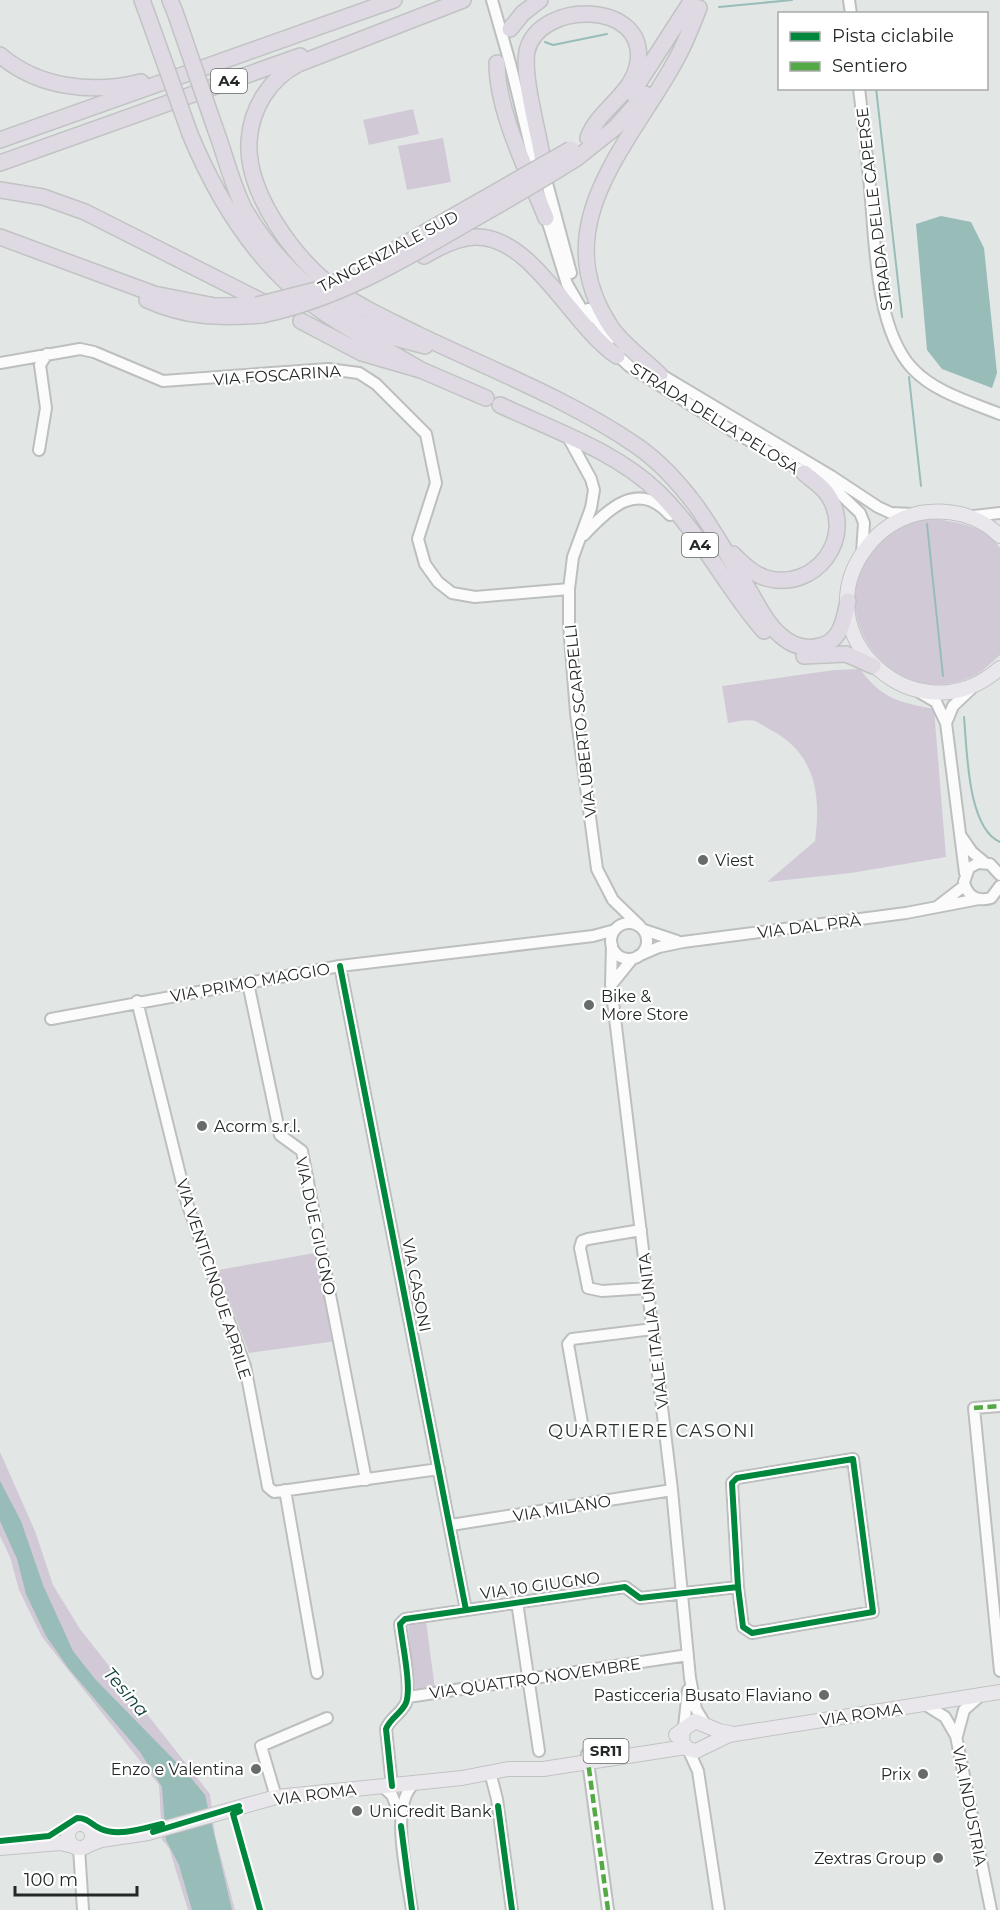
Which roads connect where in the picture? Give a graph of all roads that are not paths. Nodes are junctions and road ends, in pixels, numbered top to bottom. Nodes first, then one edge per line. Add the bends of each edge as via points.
1 (142, 0) edge
2 (389, 0) edge
3 (394, 0) edge
4 (457, 0) edge
5 (463, 0) edge
6 (492, 0) edge
7 (540, 0) edge
8 (699, 3) edge
9 (173, 6) edge
10 (510, 30) dead end
11 (0, 55) edge
12 (498, 63) dead end
13 (859, 90) edge
14 (528, 133) junction
15 (588, 138) junction
16 (0, 140) edge
17 (574, 153) junction
18 (0, 162) edge
19 (545, 173) junction
20 (0, 190) edge
21 (546, 218) junction
22 (0, 237) edge
23 (361, 282) junction
24 (261, 307) junction
25 (301, 321) dead end
26 (46, 354) junction
27 (617, 356) junction
28 (474, 362) junction
29 (0, 363) edge
30 (421, 370) junction
31 (660, 375) junction
32 (486, 398) dead end
33 (500, 405) dead end
34 (1000, 414) edge
35 (568, 437) junction
36 (39, 450) dead end
37 (804, 473) junction
38 (1000, 513) edge
39 (915, 514) junction
40 (969, 516) junction
41 (715, 534) junction
42 (1000, 536) edge
43 (580, 539) junction
44 (862, 553) junction
45 (720, 573) junction
46 (569, 589) junction
47 (848, 601) junction
48 (873, 666) junction
49 (1000, 668) edge
50 (978, 683) junction
51 (912, 689) junction
52 (946, 723) junction
53 (958, 830) junction
54 (995, 867) edge
55 (965, 873) junction
56 (964, 886) junction
57 (1000, 886) edge
58 (979, 899) junction
59 (613, 900) junction
60 (935, 909) junction
61 (642, 928) junction
62 (614, 936) junction
63 (683, 942) junction
64 (635, 958) junction
65 (340, 966) junction
66 (248, 982) junction
67 (611, 985) junction
68 (137, 1001) junction
69 (51, 1019) dead end
70 (641, 1230) junction
71 (648, 1288) junction
72 (653, 1329) junction
73 (1000, 1406) edge
74 (582, 1424) dead end
75 (439, 1469) junction
76 (366, 1480) junction
77 (285, 1490) junction
78 (672, 1490) junction
79 (452, 1525) junction
80 (738, 1587) junction
81 (683, 1594) junction
82 (517, 1602) junction
83 (466, 1610) junction
84 (688, 1655) junction
85 (1000, 1671) edge
86 (317, 1673) dead end
87 (529, 1677) junction
88 (690, 1678) junction
89 (1000, 1692) edge
90 (981, 1695) junction
91 (408, 1697) junction
92 (926, 1705) junction
93 (327, 1718) dead end
94 (706, 1725) junction
95 (683, 1728) junction
96 (741, 1734) junction
97 (956, 1736) junction
98 (707, 1746) junction
99 (687, 1748) junction
100 (539, 1751) dead end
101 (588, 1758) junction
102 (698, 1771) junction
103 (490, 1772) junction
104 (415, 1783) junction
105 (387, 1786) junction
106 (276, 1797) junction
107 (401, 1821) junction
108 (89, 1827) junction
109 (70, 1828) junction
110 (108, 1838) junction
111 (43, 1845) junction
112 (79, 1846) junction
113 (0, 1848) edge
114 (83, 1910) edge
115 (412, 1910) edge
116 (512, 1910) edge
117 (608, 1910) edge
118 (719, 1910) edge
119 (991, 1910) edge

1 - 30 highway, bridge via 215,192 256,250 324,313
2 - 11 highway via 123,86 54,83 26,73
3 - 16 highway, A4
4 - 18 highway, A4
5 - 28 highway via 285,72 268,89 255,111 249,155 259,190 276,224 326,281 367,309
6 - 14 street, STRADA DELLA PELOSA
7 - 10 highway
8 - 15 highway, TANGENZIALE SUD via 618,110
8 - 17 highway, TANGENZIALE SUD via 643,98 616,128
8 - 31 highway via 677,59 596,194 587,236 587,261 600,307 622,341
9 - 28 highway, bridge via 244,208 267,243 330,304 381,333
12 - 21 highway via 502,102
13 - 34 street, STRADA DELLE CAPERSE via 885,312 892,334 906,359 924,378 941,390
14 - 19 street, STRADA DELLA PELOSA
14 - 21 street, STRADA DELLA PELOSA
15 - 17 highway, TANGENZIALE SUD
15 - 19 highway via 632,80 638,52 618,15 602,5 570,2 551,10 534,26 529,39 526,64
17 - 23 highway, TANGENZIALE SUD, bridge via 443,237
17 - 24 highway, TANGENZIALE SUD, bridge via 345,278
19 - 31 street, STRADA DELLA PELOSA via 571,275 587,308 610,337
20 - 24 highway via 43,197 85,212
21 - 27 street, STRADA DELLA PELOSA via 572,295
22 - 24 highway, TANGENZIALE SUD via 181,312 215,318
23 - 24 highway, TANGENZIALE SUD, bridge via 320,300
23 - 27 highway, bridge via 386,275 438,248 476,237 507,245 535,270 593,337
25 - 30 highway via 362,353
26 - 29 street, VIA FOSCARINA
26 - 36 street via 40,365 46,408
26 - 46 street, VIA FOSCARINA via 68,349 94,352 154,379 176,382 328,369 359,374 376,384 426,434 436,483 418,539 425,564 438,582 452,593 475,597
27 - 37 street, STRADA DELLA PELOSA
28 - 41 highway via 531,387 637,446 683,489
30 - 32 highway
31 - 39 street, STRADA DELLA PELOSA via 878,507 891,513
33 - 35 highway, A4
35 - 43 street, VIA UBERTO SCARPELLI via 594,490
35 - 45 highway, A4 via 627,467 650,484 677,513
37 - 41 highway via 828,495 837,520 828,556 808,575 782,581 760,576
37 - 44 street, STRADA DELLA PELOSA via 836,490 860,513 864,523
38 - 40 street
39 - 40 main road via 949,512
39 - 44 main road via 884,529
40 - 42 main road
41 - 47 highway, A4 via 767,620 793,644 808,648 832,641 841,627
43 - 45 street, VIA UBERTO SCARPELLI via 618,503 645,499 662,507
43 - 46 street, VIA UBERTO SCARPELLI
44 - 47 main road via 851,578
45 - 48 highway, A4 via 780,646 805,656 846,654
46 - 59 street, VIA UBERTO SCARPELLI via 570,657 597,870
47 - 48 main road via 857,641
48 - 51 main road
49 - 50 main road
50 - 51 main road via 939,693
50 - 52 street via 958,700
51 - 52 street via 936,702
52 - 53 street
53 - 54 street via 972,852
53 - 55 street
54 - 55 street via 973,865
55 - 56 street
56 - 58 street
56 - 60 street
57 - 58 street, VIA DAL PRÀ via 991,897
58 - 60 street, VIA DAL PRÀ
59 - 61 street, VIA UBERTO SCARPELLI
59 - 62 street, VIA UBERTO SCARPELLI
60 - 63 street, VIA DAL PRÀ
61 - 62 street via 629,923
61 - 63 street, VIA DAL PRÀ
61 - 64 street via 646,947
62 - 64 street via 622,957
62 - 65 street, VIA PRIMO MAGGIO
62 - 67 street, VIALE ITALIA UNITA
63 - 64 street, VIA DAL PRÀ
64 - 67 street
65 - 66 street, VIA PRIMO MAGGIO
65 - 75 street, VIA CASONI
66 - 68 street, VIA PRIMO MAGGIO
66 - 76 street, VIA DUE GIUGNO via 280,1135 302,1151
67 - 70 street, VIALE ITALIA UNITA
68 - 69 street, VIA PRIMO MAGGIO
68 - 77 street, VIA VENTICINQUE APRILE via 187,1203 245,1366 268,1487 274,1492
70 - 71 street, VIALE ITALIA UNITA
70 - 71 street via 588,1239 582,1241 580,1248 588,1288
71 - 72 street, VIALE ITALIA UNITA
72 - 74 street via 572,1339 568,1344
72 - 78 street, VIALE ITALIA UNITA
73 - 85 street via 974,1408
75 - 76 street
75 - 79 street, VIA CASONI
76 - 77 street
77 - 86 street
78 - 79 street, VIA MILANO
78 - 81 street, VIALE ITALIA UNITA
79 - 83 street, VIA CASONI
80 - 80 street via 732,1483 737,1478 853,1459 873,1612 752,1634 743,1627
80 - 81 street, VIA 10 GIUGNO
81 - 82 street, VIA 10 GIUGNO via 640,1598 625,1587
81 - 84 street, VIALE ITALIA UNITA
82 - 83 street, VIA 10 GIUGNO
82 - 87 street
83 - 91 street, VIA 10 GIUGNO via 405,1619 400,1624
84 - 87 street, VIA QUATTRO NOVEMBRE
84 - 88 street, VIALE ITALIA UNITA
87 - 91 street, VIA QUATTRO NOVEMBRE
87 - 100 street
88 - 94 street, VIALE ITALIA UNITA via 696,1709
88 - 95 street, VIALE ITALIA UNITA
89 - 90 main road, VIA ROMA
90 - 92 main road, VIA ROMA
90 - 97 street, VIA INDUSTRIA via 964,1710
91 - 105 street, VIA QUATTRO NOVEMBRE via 386,1729
92 - 96 main road, VIA ROMA
92 - 97 street, VIA INDUSTRIA via 945,1717
93 - 106 street via 261,1746
94 - 95 main road, VIA ROMA / SR11 via 695,1721
94 - 96 main road, VIA ROMA / SR11
94 - 98 main road via 711,1733
95 - 99 main road via 681,1738
95 - 101 main road, VIA ROMA / SR11 via 658,1746
96 - 98 main road, VIA ROMA / SR11 via 720,1737
97 - 119 street, VIA INDUSTRIA
98 - 99 main road, VIA ROMA / SR11 via 696,1751
98 - 102 street
99 - 101 main road, VIA ROMA / SR11
99 - 102 street
101 - 103 main road, VIA ROMA / SR11 via 543,1768
101 - 117 street
102 - 118 street
103 - 104 main road, VIA ROMA
103 - 116 street
104 - 105 main road, VIA ROMA
104 - 107 street via 406,1793
105 - 106 main road, VIA ROMA
105 - 107 street
106 - 110 main road, VIA ROMA via 135,1836
107 - 115 street
108 - 109 main road, VIA ROMA via 79,1824
108 - 110 main road
108 - 112 main road via 92,1835
109 - 111 main road, VIA ROMA
109 - 112 main road via 68,1838
110 - 112 main road, VIA ROMA
111 - 112 main road, VIA ROMA
111 - 113 main road, VIA ROMA
112 - 114 street

